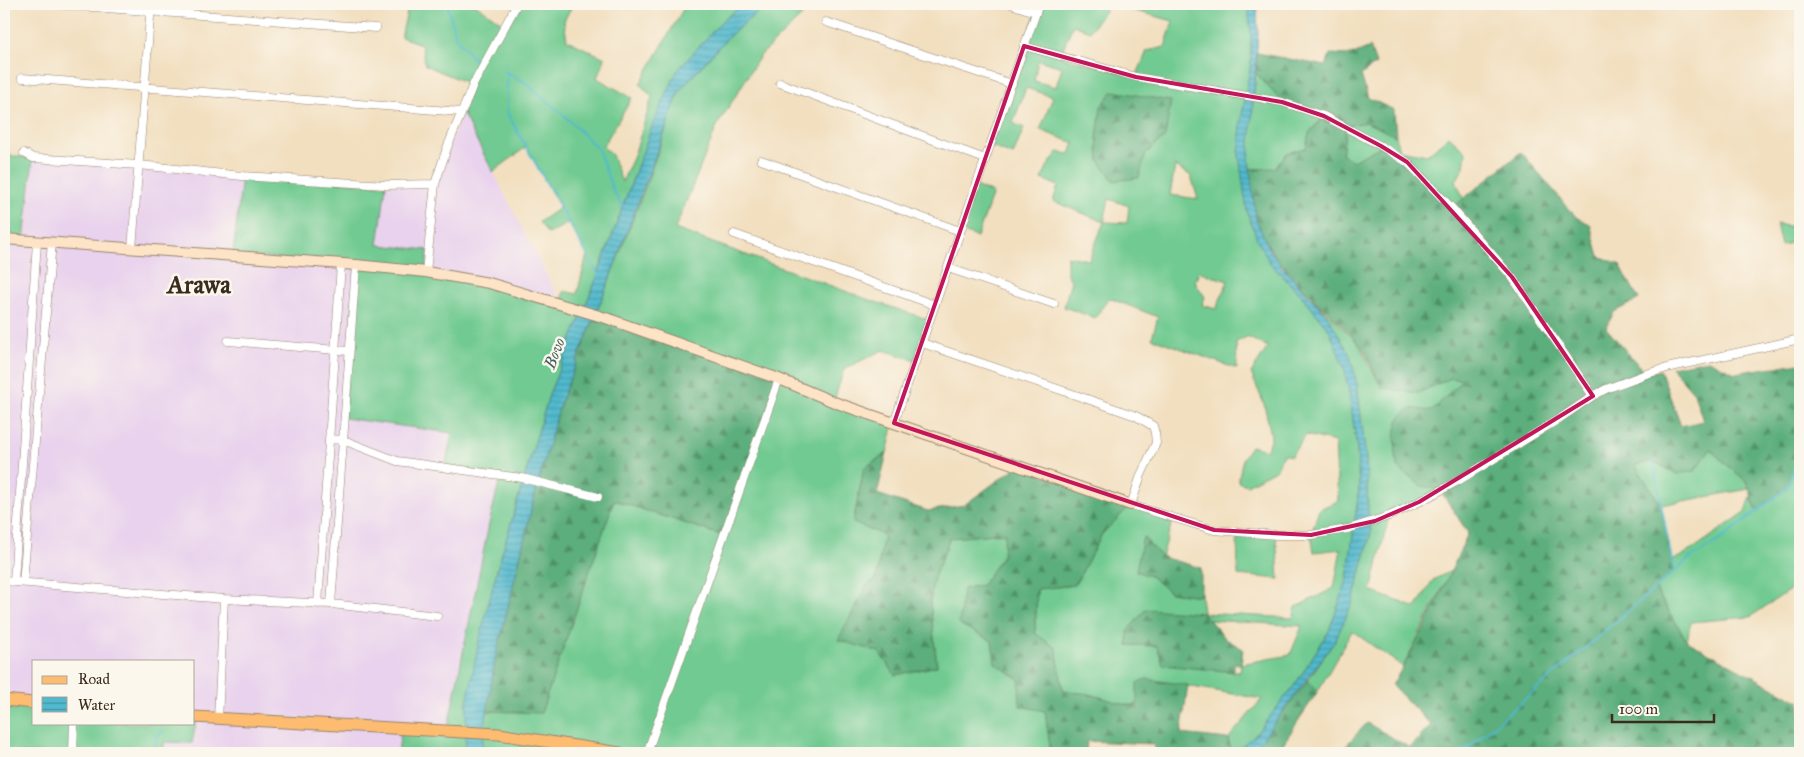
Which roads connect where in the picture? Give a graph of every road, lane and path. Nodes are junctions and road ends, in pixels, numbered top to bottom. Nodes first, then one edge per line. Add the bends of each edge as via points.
1 (52, 4) edge
2 (517, 4) edge
3 (1011, 4) edge
4 (1039, 4) edge
5 (151, 8) edge
6 (1035, 12) junction
7 (826, 22) dead end
8 (376, 28) dead end
9 (1024, 46) junction
10 (22, 78) dead end
11 (780, 83) dead end
12 (1012, 84) junction
13 (145, 88) junction
14 (462, 112) junction
15 (24, 153) dead end
16 (985, 159) junction
17 (761, 160) dead end
18 (139, 165) junction
19 (435, 184) junction
20 (960, 231) junction
21 (734, 234) dead end
22 (4, 239) edge
23 (37, 242) junction
24 (52, 242) junction
25 (132, 249) junction
26 (341, 264) junction
27 (356, 265) junction
28 (948, 268) junction
29 (426, 272) junction
30 (1054, 304) dead end
31 (935, 305) junction
32 (1800, 339) edge
33 (228, 341) dead end
34 (922, 343) junction
35 (335, 350) junction
36 (349, 351) junction
37 (779, 379) junction
38 (1593, 396) junction
39 (894, 423) junction
40 (329, 439) junction
41 (343, 440) junction
42 (598, 498) dead end
43 (1131, 505) junction
44 (4, 581) edge
45 (14, 582) junction
46 (24, 582) junction
47 (224, 599) junction
48 (318, 604) junction
49 (331, 604) junction
50 (437, 616) dead end
51 (4, 700) edge
52 (32, 703) edge
53 (195, 717) edge
54 (218, 719) junction
55 (74, 724) edge
56 (73, 753) edge
57 (620, 753) edge
58 (648, 753) edge

1 - 5 street
2 - 14 street
3 - 6 street
4 - 6 street
5 - 8 street
5 - 13 street
6 - 9 street
7 - 12 street
9 - 12 street
9 - 38 street via 1136,77 1282,102 1324,116 1407,162 1512,277
10 - 13 street
11 - 16 street
12 - 16 street
13 - 14 street
13 - 18 street
14 - 19 street
15 - 18 street via 34,158
16 - 20 street
17 - 20 street
18 - 19 street via 242,176 386,185
18 - 25 street
19 - 29 street
20 - 28 street
21 - 31 street
22 - 23 street
23 - 24 street
23 - 45 street
24 - 25 street
24 - 46 street
25 - 26 street
26 - 27 street
26 - 35 street
27 - 29 street
27 - 36 street
28 - 30 street
28 - 31 street
29 - 37 street via 489,282 606,318
31 - 34 street
32 - 38 street via 1671,367
33 - 35 street
34 - 39 street
34 - 43 street via 1136,416 1153,426 1156,443
35 - 36 street
35 - 40 street
36 - 41 street
37 - 39 street
37 - 58 street
38 - 43 street via 1412,505 1348,529 1276,535 1214,530
39 - 43 street
40 - 41 street
40 - 48 street
41 - 42 street via 397,461 522,478
41 - 49 street
44 - 45 street
45 - 46 street
46 - 47 street
47 - 48 street
47 - 54 street
48 - 49 street
49 - 50 street
51 - 52 main road
53 - 54 main road
54 - 57 main road via 499,734
55 - 56 street

